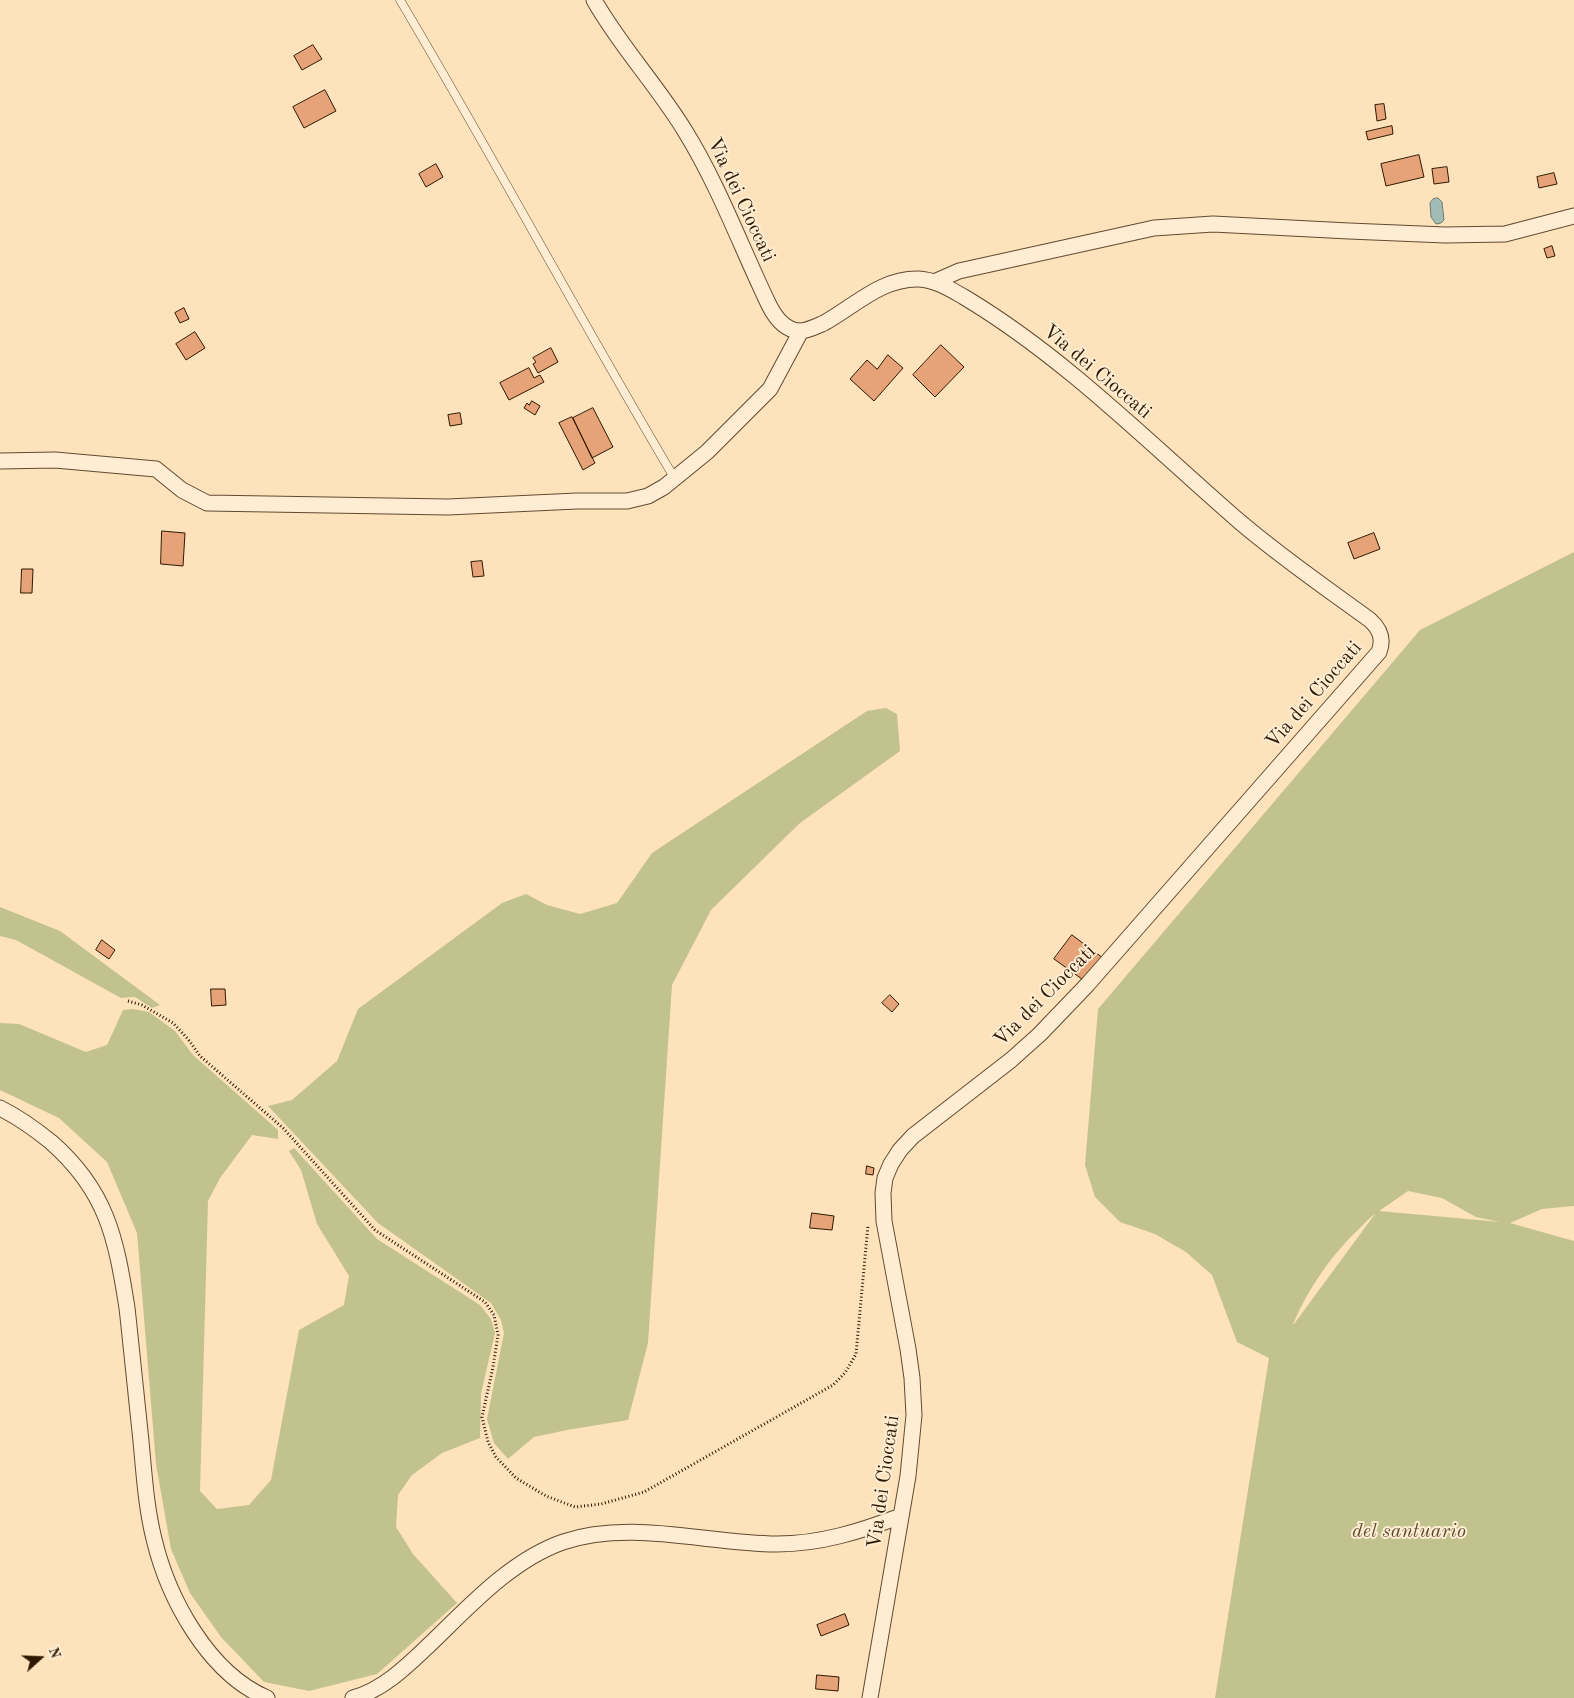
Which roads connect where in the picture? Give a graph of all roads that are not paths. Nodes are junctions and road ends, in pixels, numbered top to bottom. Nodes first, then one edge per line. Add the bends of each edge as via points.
1 (400, 0) edge
2 (594, 0) edge
3 (1574, 216) edge
4 (934, 282) junction
5 (800, 331) junction
6 (0, 461) edge
7 (675, 479) junction
8 (0, 1108) edge
9 (901, 1516) junction
10 (267, 1698) edge
11 (353, 1698) edge
12 (870, 1698) edge

1 - 7 lane
2 - 5 street, Via dei Cioccati via 690,139 772,311 785,326
3 - 4 street via 1505,234 1358,232 1213,224 1154,228 959,271
4 - 5 street, Via dei Cioccati via 914,279 891,283 826,322
4 - 9 street, Via dei Cioccati via 984,309 1064,368 1256,535 1370,620 1380,632 1382,641 1379,652 1087,985 1011,1060 913,1136 891,1164 884,1186 883,1210 908,1349 914,1403 912,1449
5 - 7 street via 770,389
6 - 7 street via 56,460 156,469 182,490 207,503 448,507 627,501 648,496
8 - 10 street via 66,1156 101,1204 112,1234 127,1308 147,1506 156,1548 179,1606 206,1648 234,1679
9 - 11 street via 843,1536 800,1543 749,1543 632,1533 592,1535 564,1542 512,1571 393,1677
9 - 12 street, Via dei Cioccati

